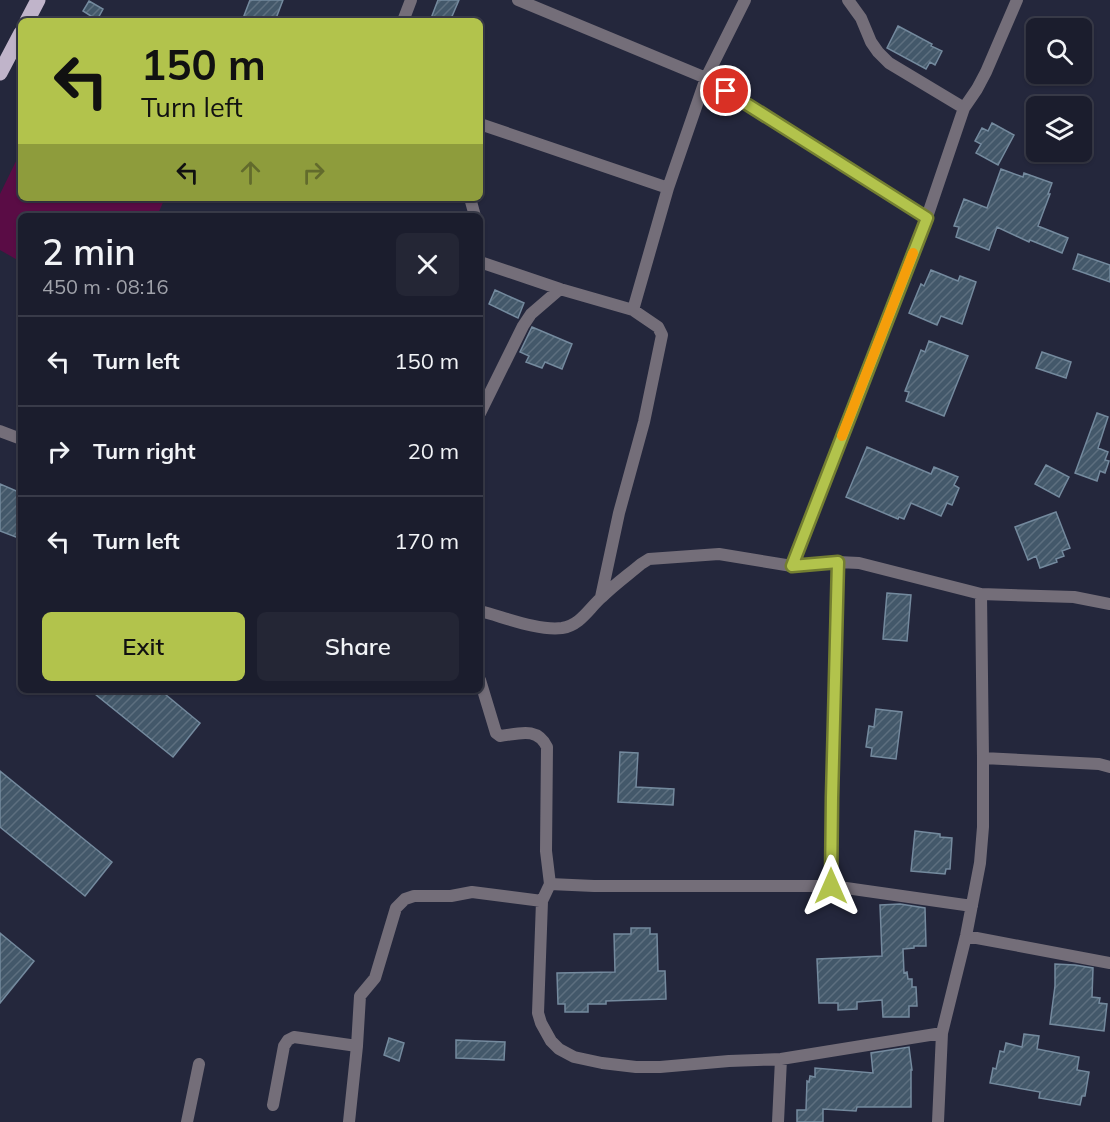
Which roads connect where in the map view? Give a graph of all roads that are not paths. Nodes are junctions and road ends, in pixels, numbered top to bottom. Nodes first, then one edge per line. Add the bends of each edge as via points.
1 (38, 0) edge
2 (411, 0) edge
3 (518, 0) edge
4 (745, 0) edge
5 (848, 0) edge
6 (1017, 0) edge
7 (29, 18) edge
8 (403, 18) edge
9 (18, 39) edge
10 (0, 73) edge
11 (706, 78) junction
12 (964, 108) junction
13 (483, 125) edge
14 (668, 188) junction
15 (927, 218) junction
16 (483, 263) edge
17 (560, 289) junction
18 (633, 310) junction
19 (483, 407) edge
20 (0, 430) edge
21 (18, 438) edge
22 (838, 562) junction
23 (792, 566) junction
24 (981, 594) junction
25 (601, 597) junction
26 (1110, 604) edge
27 (483, 612) edge
28 (483, 690) edge
29 (983, 758) junction
30 (1110, 766) edge
31 (550, 884) junction
32 (831, 886) junction
33 (542, 901) junction
34 (972, 906) junction
35 (966, 936) junction
36 (1110, 963) edge
37 (942, 1033) junction
38 (357, 1046) junction
39 (781, 1059) junction
40 (199, 1064) dead end
41 (273, 1105) dead end
42 (187, 1122) edge
43 (350, 1122) edge
44 (778, 1122) edge
45 (939, 1122) edge

1 - 7 main road
2 - 8 street
3 - 11 street
4 - 11 street
5 - 12 street via 871,42 889,63
6 - 12 street via 986,72
9 - 10 main road
11 - 14 street
11 - 15 street
12 - 15 street
13 - 14 street
14 - 18 street
15 - 23 street
16 - 17 street
17 - 18 street
17 - 19 street via 523,326
18 - 25 street via 658,327 662,335
20 - 21 street
22 - 23 street
22 - 24 street via 859,563
22 - 32 street
23 - 25 street via 719,554 649,559
24 - 26 street via 1074,597
24 - 29 street
25 - 27 street via 585,616 563,628 543,628
28 - 31 street via 496,733 535,733 548,747 546,851
29 - 30 street
29 - 34 street via 983,827
31 - 32 street
31 - 33 street
32 - 34 street
33 - 38 street via 472,892 405,899 396,908 375,978 360,996
33 - 39 street via 538,1013 546,1034 559,1049 574,1058 636,1067
34 - 35 street
35 - 36 street
35 - 37 street
37 - 39 street
37 - 45 street
38 - 41 street via 288,1040
38 - 43 street
39 - 44 street
40 - 42 street

